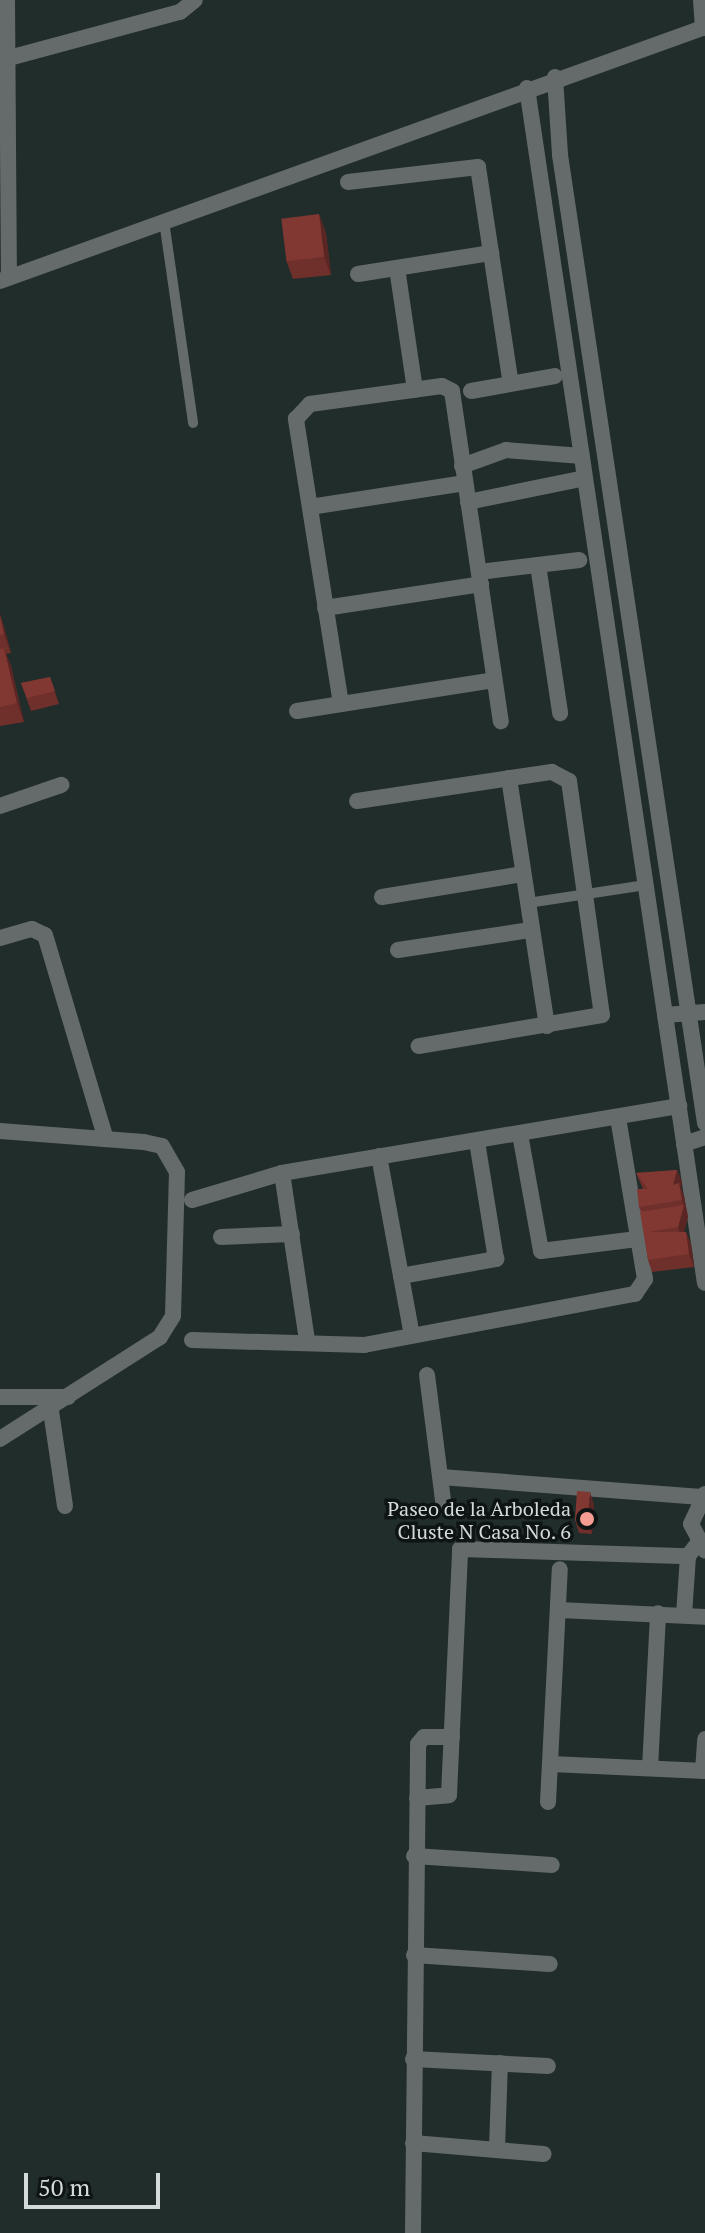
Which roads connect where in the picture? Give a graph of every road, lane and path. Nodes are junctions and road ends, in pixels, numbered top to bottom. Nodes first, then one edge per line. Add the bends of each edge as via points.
1 (7, 0) edge
2 (195, 0) edge
3 (701, 0) edge
4 (704, 27) edge
5 (9, 58) junction
6 (555, 77) junction
7 (527, 88) junction
8 (5, 142) edge
9 (348, 182) dead end
10 (164, 221) junction
11 (491, 253) junction
12 (397, 268) junction
13 (358, 274) dead end
14 (5, 279) edge
15 (555, 376) dead end
16 (511, 384) junction
17 (415, 390) junction
18 (471, 391) dead end
19 (193, 423) dead end
20 (582, 456) junction
21 (464, 475) junction
22 (585, 478) junction
23 (468, 502) junction
24 (310, 507) junction
25 (579, 560) dead end
26 (538, 565) junction
27 (480, 578) junction
28 (325, 608) junction
29 (494, 680) junction
30 (341, 704) junction
31 (297, 711) dead end
32 (560, 713) dead end
33 (501, 721) dead end
34 (509, 778) junction
35 (61, 785) dead end
36 (357, 801) dead end
37 (0, 806) edge
38 (523, 874) junction
39 (646, 885) junction
40 (588, 893) junction
41 (382, 897) dead end
42 (528, 903) junction
43 (531, 930) junction
44 (0, 938) edge
45 (398, 950) dead end
46 (698, 1013) edge
47 (665, 1015) junction
48 (547, 1026) junction
49 (419, 1046) dead end
50 (679, 1106) junction
51 (618, 1117) junction
52 (705, 1123) edge
53 (0, 1131) edge
54 (520, 1134) junction
55 (705, 1137) edge
56 (106, 1139) junction
57 (477, 1142) junction
58 (684, 1144) junction
59 (379, 1156) junction
60 (282, 1173) junction
61 (192, 1200) dead end
62 (292, 1234) junction
63 (221, 1237) dead end
64 (637, 1239) junction
65 (401, 1276) junction
66 (705, 1283) edge
67 (411, 1331) junction
68 (192, 1340) dead end
69 (307, 1341) junction
70 (427, 1375) dead end
71 (0, 1397) edge
72 (68, 1397) junction
73 (51, 1411) junction
74 (0, 1439) edge
75 (441, 1477) junction
76 (703, 1496) edge
77 (65, 1506) dead end
78 (444, 1507) dead end
79 (697, 1550) edge
80 (560, 1569) dead end
81 (559, 1610) junction
82 (658, 1613) junction
83 (684, 1615) junction
84 (705, 1617) edge
85 (452, 1737) junction
86 (705, 1739) edge
87 (551, 1764) junction
88 (650, 1768) junction
89 (704, 1771) edge
90 (417, 1798) junction
91 (548, 1802) dead end
92 (414, 1856) junction
93 (552, 1865) dead end
94 (414, 1955) junction
95 (550, 1964) dead end
96 (413, 2059) junction
97 (500, 2063) junction
98 (548, 2066) dead end
99 (413, 2143) junction
100 (497, 2148) junction
101 (544, 2154) dead end
102 (413, 2233) edge

1 - 5 street
2 - 5 street via 180,12
3 - 4 street
4 - 6 street
5 - 8 street
6 - 7 street
6 - 46 street via 571,233
7 - 10 street via 428,131
7 - 20 street
8 - 14 street
9 - 11 street via 476,165
10 - 14 street
10 - 19 lane
11 - 12 street
11 - 16 street
12 - 13 street
12 - 17 street
15 - 16 street
16 - 18 street
17 - 21 street via 452,391
17 - 24 street via 301,409 296,419
20 - 21 street via 506,450
20 - 22 street
21 - 23 street
21 - 24 street
22 - 23 street
22 - 39 street
23 - 27 street
24 - 28 street
25 - 26 street
26 - 27 street
26 - 32 street
27 - 28 street
27 - 29 street
28 - 30 street
29 - 30 street
29 - 33 street
30 - 31 street
34 - 36 street
34 - 38 street
34 - 40 street via 567,777
35 - 37 street
38 - 41 street
38 - 42 street
39 - 40 lane
39 - 47 street
40 - 42 lane
40 - 48 street via 603,1012
42 - 43 street
43 - 45 street
43 - 48 street
44 - 56 street via 32,929 45,935
46 - 47 street
46 - 52 street
47 - 50 street
48 - 49 street
50 - 51 street
50 - 58 street
51 - 54 street
51 - 64 street
53 - 56 street
54 - 57 street
54 - 64 street via 541,1251
55 - 58 street
56 - 72 street via 162,1146 177,1172 173,1316 160,1337
57 - 59 street
57 - 65 street via 496,1259
58 - 66 street
59 - 60 street
59 - 65 street
60 - 61 street
60 - 62 street
62 - 63 street
62 - 69 street
64 - 67 street via 645,1279 635,1294
65 - 67 street
67 - 69 street via 364,1345
68 - 69 street
70 - 75 street
71 - 72 street
72 - 73 street
73 - 74 street
73 - 77 street
75 - 76 street
75 - 78 street
76 - 79 street via 691,1524
79 - 83 street
79 - 85 street via 460,1549
80 - 81 street
81 - 82 street
81 - 87 street
82 - 83 street
82 - 88 street
83 - 84 street
85 - 90 street via 449,1795
85 - 90 street via 418,1738
86 - 89 street
87 - 88 street
87 - 91 street
88 - 89 street
90 - 92 street
92 - 93 street
92 - 94 street
94 - 95 street
94 - 96 street
96 - 97 street
96 - 99 street
97 - 98 street
97 - 100 street
99 - 100 street
99 - 102 street
100 - 101 street

